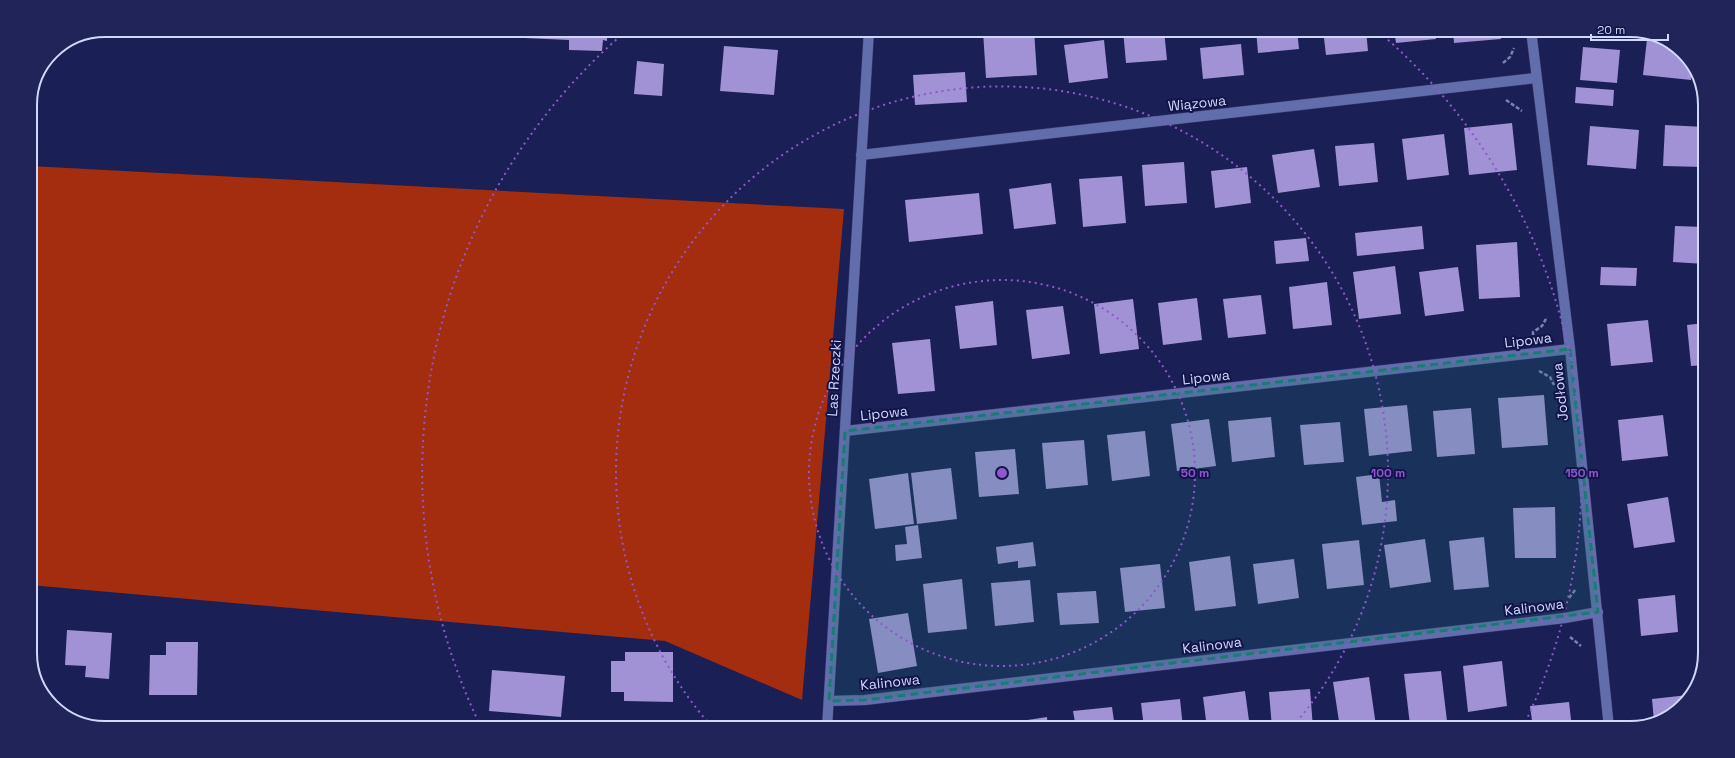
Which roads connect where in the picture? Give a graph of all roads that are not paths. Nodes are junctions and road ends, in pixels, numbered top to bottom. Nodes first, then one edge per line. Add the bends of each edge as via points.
1 (869, 37) edge
2 (1532, 37) edge
3 (1536, 78) junction
4 (861, 155) junction
5 (1570, 349) junction
6 (845, 431) junction
7 (1598, 612) junction
8 (829, 701) junction
9 (827, 721) edge
10 (1608, 721) edge

1 - 4 street, Las Rzeczki
2 - 3 street, Jodłowa
3 - 4 street, Wiązowa
3 - 5 street, Jodłowa
4 - 6 street, Las Rzeczki
5 - 6 street, Lipowa
5 - 7 street, Jodłowa
6 - 8 street, Las Rzeczki
7 - 8 street, Kalinowa via 1565,618 865,700
7 - 10 street, Jodłowa
8 - 9 street, Las Rzeczki

